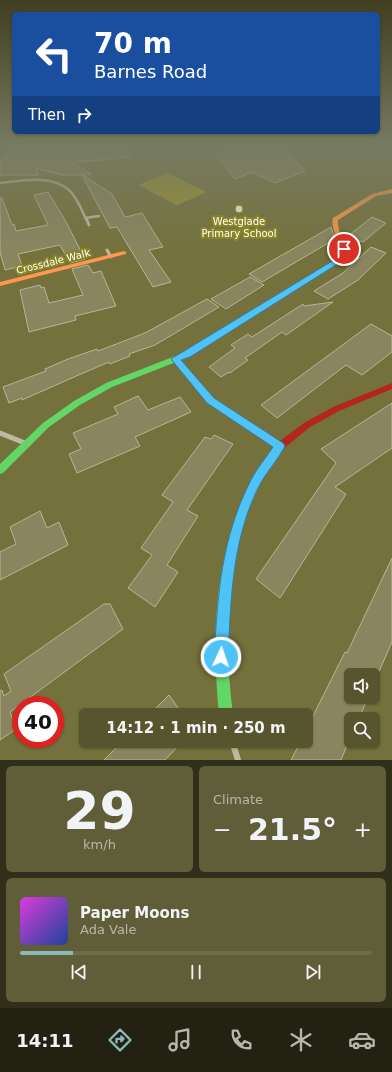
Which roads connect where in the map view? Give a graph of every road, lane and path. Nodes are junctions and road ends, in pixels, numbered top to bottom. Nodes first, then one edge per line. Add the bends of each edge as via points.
1 (18, 181) edge
2 (43, 181) edge
3 (0, 183) edge
4 (392, 191) edge
5 (99, 216) dead end
6 (85, 218) junction
7 (89, 225) dead end
8 (124, 253) dead end
9 (0, 284) edge
10 (176, 359) junction
11 (392, 386) edge
12 (0, 433) edge
13 (25, 443) junction
14 (280, 446) junction
15 (0, 470) edge
16 (225, 708) edge
17 (234, 748) edge
18 (238, 760) edge

1 - 3 street
2 - 6 street via 61,185 72,194
4 - 10 street via 374,195 335,219 334,230 343,242 344,249 336,261
5 - 6 street
6 - 7 street
8 - 9 street, Crossdale Walk via 109,253
10 - 13 street via 110,385 77,403
10 - 14 street via 210,401
11 - 14 street via 336,409 307,425
12 - 13 street
13 - 15 street
14 - 16 street via 256,482 236,529 225,585 221,657
17 - 18 street

